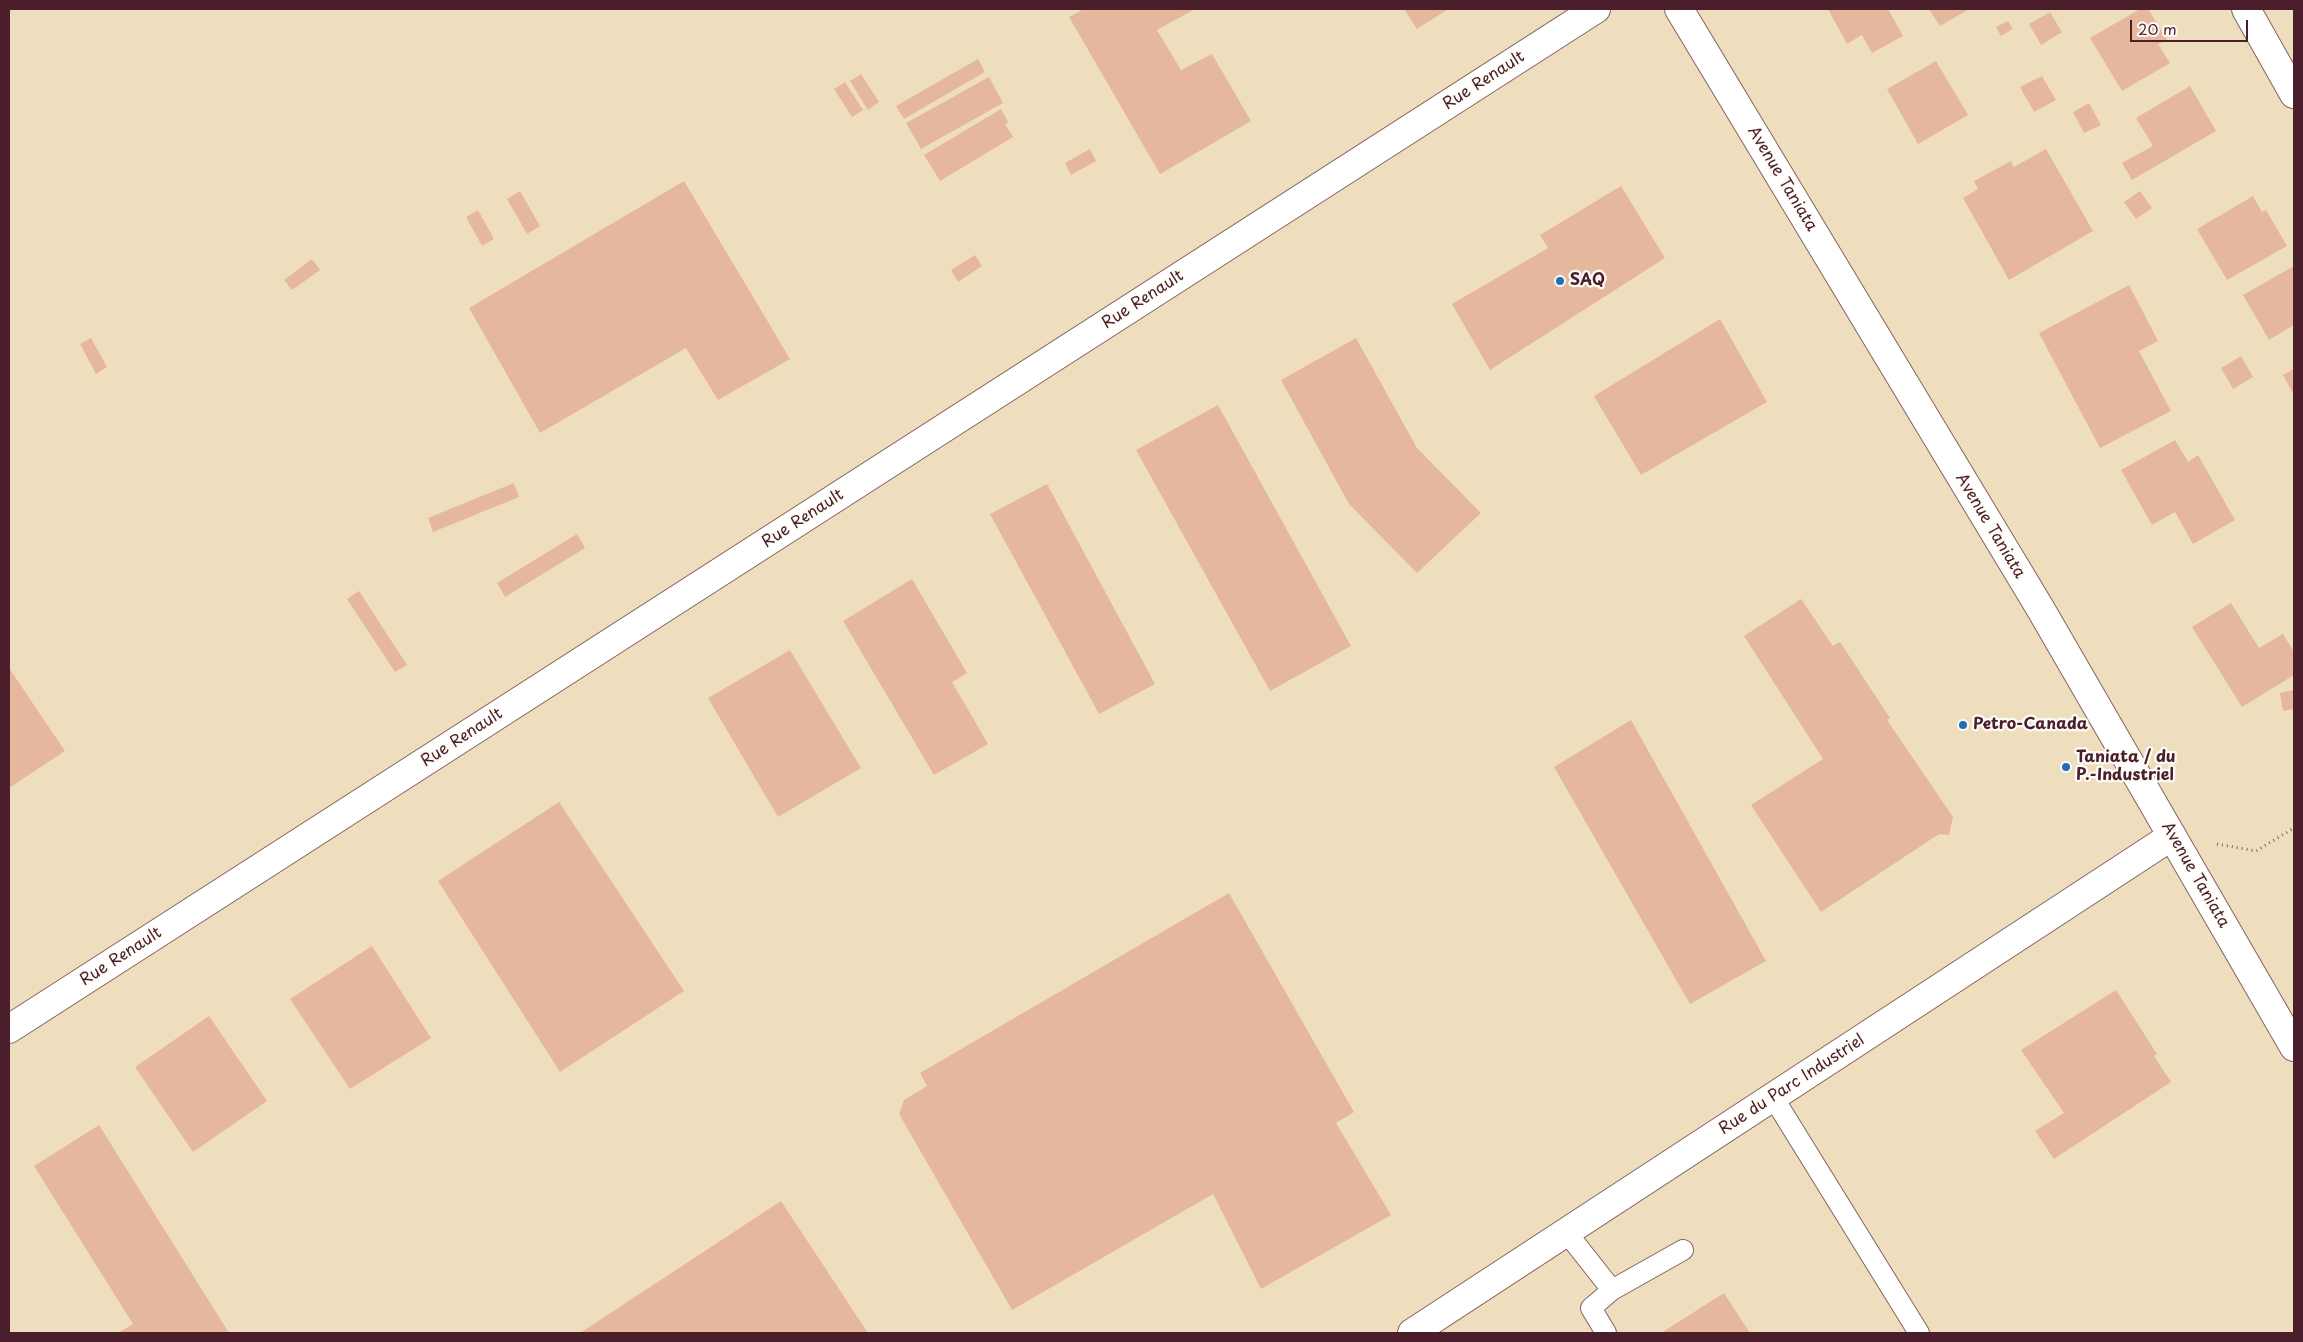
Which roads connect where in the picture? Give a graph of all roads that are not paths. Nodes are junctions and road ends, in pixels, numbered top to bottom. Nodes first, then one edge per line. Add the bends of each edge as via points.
1 (1596, 9) edge
2 (1679, 9) edge
3 (2246, 9) edge
4 (2294, 94) edge
5 (2172, 836) junction
6 (9, 1029) edge
7 (2294, 1047) edge
8 (1773, 1097) junction
9 (1568, 1233) junction
10 (1682, 1250) dead end
11 (1612, 1290) junction
12 (1412, 1333) edge
13 (1606, 1333) edge
14 (1919, 1333) edge

1 - 6 street, Rue Renault
2 - 5 street, Avenue Taniata via 2040,608
3 - 4 street
5 - 7 street, Avenue Taniata
5 - 8 street, Rue du Parc Industriel
8 - 9 street, Rue du Parc Industriel
8 - 14 lane
9 - 11 lane
9 - 12 street, Rue du Parc Industriel
10 - 11 lane
11 - 13 lane via 1591,1308

